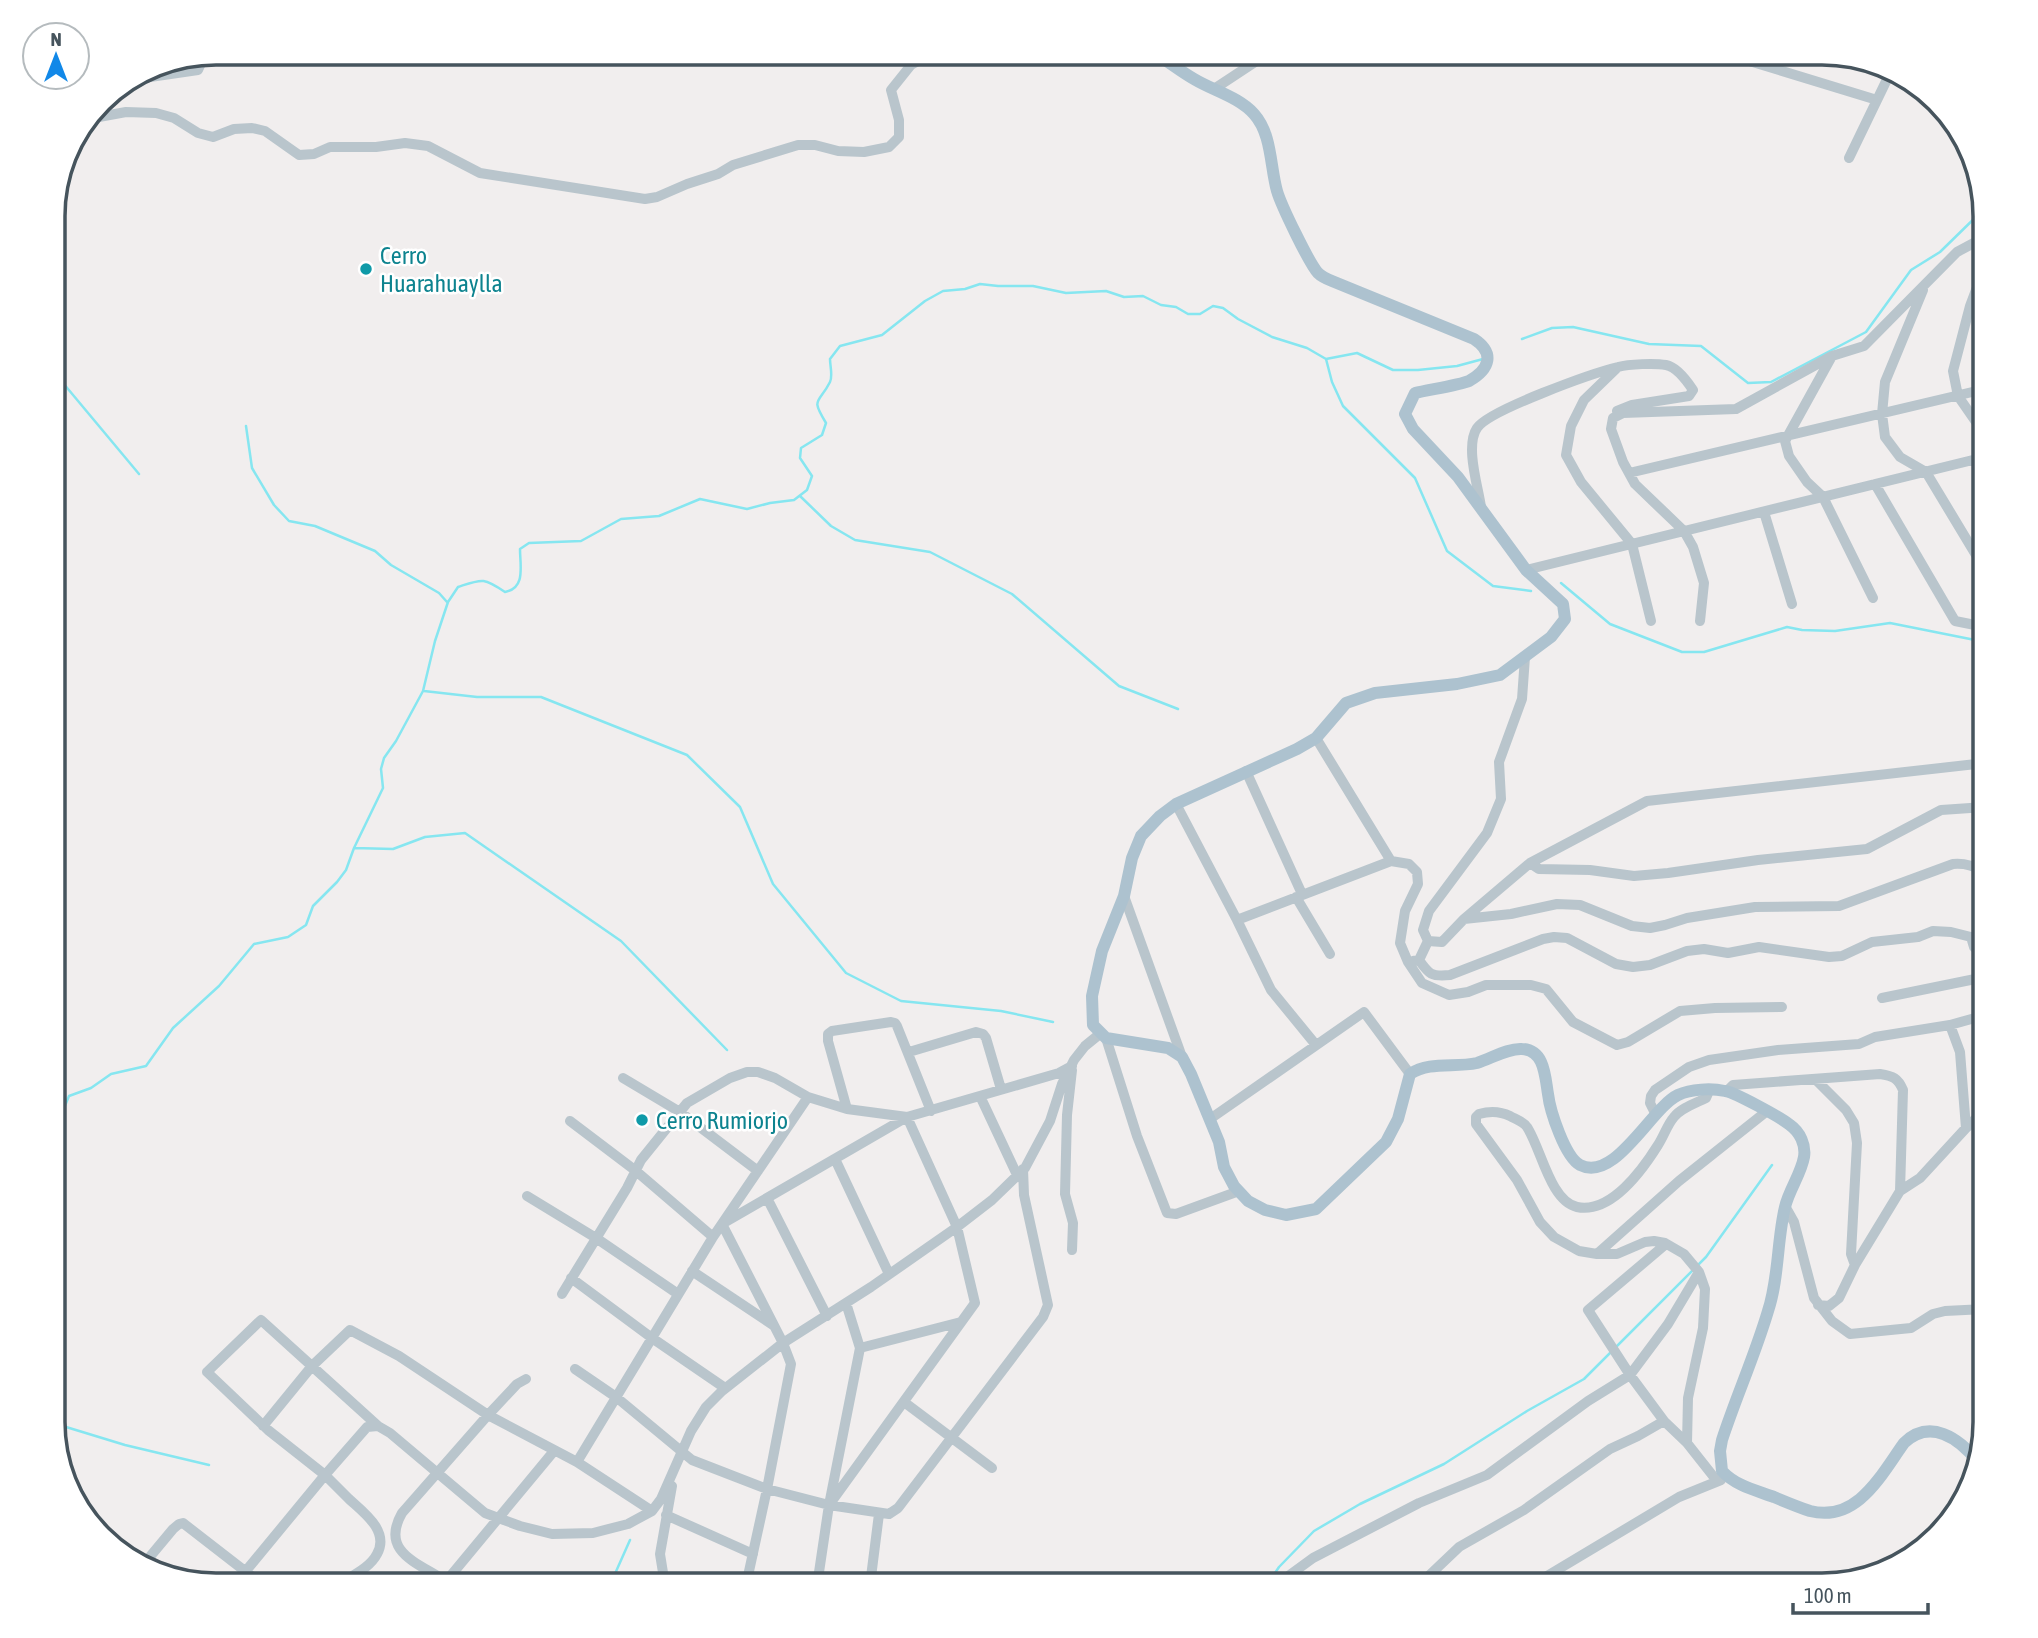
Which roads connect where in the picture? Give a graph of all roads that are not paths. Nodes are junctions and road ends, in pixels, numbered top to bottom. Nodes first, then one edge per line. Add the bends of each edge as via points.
1 (911, 65) edge
2 (1175, 65) edge
3 (1250, 65) edge
4 (1765, 65) edge
5 (200, 66) edge
6 (159, 76) edge
7 (1887, 79) edge
8 (1214, 89) junction
9 (1877, 100) junction
10 (103, 116) edge
11 (1849, 158) dead end
12 (1973, 244) edge
13 (1925, 283) junction
14 (1973, 298) edge
15 (1832, 356) junction
16 (1620, 366) junction
17 (1973, 392) edge
18 (1958, 396) junction
19 (1882, 414) junction
20 (1973, 417) edge
21 (1613, 418) junction
22 (1788, 436) junction
23 (1973, 460) edge
24 (1926, 472) junction
25 (1629, 473) junction
26 (1875, 484) junction
27 (1823, 497) junction
28 (1481, 507) junction
29 (1764, 512) junction
30 (1684, 531) junction
31 (1632, 544) junction
32 (1973, 549) edge
33 (1527, 570) junction
34 (1873, 598) dead end
35 (1792, 604) dead end
36 (1651, 621) dead end
37 (1700, 621) dead end
38 (1973, 625) edge
39 (1525, 656) junction
40 (1316, 737) junction
41 (1973, 763) edge
42 (1246, 771) junction
43 (1176, 804) junction
44 (1973, 808) edge
45 (1391, 861) junction
46 (1530, 863) junction
47 (1973, 866) edge
48 (1124, 896) junction
49 (1299, 896) junction
50 (1464, 919) junction
51 (1237, 920) junction
52 (1971, 937) joint
53 (1428, 941) junction
54 (1973, 944) edge
55 (1329, 954) dead end
56 (1414, 961) junction
57 (1973, 980) edge
58 (1882, 998) dead end
59 (1782, 1007) dead end
60 (1973, 1019) edge
61 (1950, 1025) junction
62 (1104, 1035) junction
63 (1317, 1045) junction
64 (909, 1052) junction
65 (1182, 1057) junction
66 (1073, 1066) junction
67 (1410, 1074) junction
68 (623, 1078) dead end
69 (1815, 1079) junction
70 (1001, 1089) junction
71 (1709, 1091) junction
72 (1727, 1091) junction
73 (981, 1096) junction
74 (808, 1097) junction
75 (847, 1109) junction
76 (931, 1111) junction
77 (1767, 1111) junction
78 (680, 1112) junction
79 (1656, 1113) junction
80 (907, 1117) junction
81 (1210, 1119) junction
82 (570, 1121) dead end
83 (1973, 1122) edge
84 (1966, 1128) junction
85 (835, 1159) junction
86 (636, 1171) junction
87 (758, 1171) junction
88 (1020, 1172) junction
89 (1239, 1191) junction
90 (1900, 1191) junction
91 (527, 1196) dead end
92 (766, 1198) junction
93 (1785, 1206) junction
94 (722, 1224) junction
95 (957, 1227) junction
96 (713, 1237) junction
97 (596, 1238) junction
98 (1666, 1244) junction
99 (1072, 1250) dead end
100 (1597, 1254) junction
101 (1855, 1265) junction
102 (692, 1272) junction
103 (1699, 1272) junction
104 (889, 1274) junction
105 (572, 1278) junction
106 (562, 1294) dead end
107 (678, 1294) junction
108 (846, 1303) junction
109 (1817, 1304) junction
110 (1973, 1310) edge
111 (827, 1315) junction
112 (961, 1322) junction
113 (775, 1326) junction
114 (652, 1338) junction
115 (783, 1343) junction
116 (860, 1348) junction
117 (312, 1366) junction
118 (575, 1369) dead end
119 (1630, 1375) junction
120 (526, 1379) dead end
121 (726, 1388) junction
122 (616, 1396) junction
123 (904, 1402) junction
124 (488, 1415) junction
125 (1664, 1421) junction
126 (263, 1426) junction
127 (378, 1426) junction
128 (952, 1438) junction
129 (1687, 1443) junction
130 (682, 1450) junction
131 (554, 1451) junction
132 (1970, 1451) edge
133 (577, 1462) junction
134 (992, 1468) dead end
135 (438, 1473) junction
136 (674, 1473) junction
137 (325, 1475) junction
138 (1724, 1480) junction
139 (767, 1489) junction
140 (829, 1505) junction
141 (652, 1511) junction
142 (879, 1514) junction
143 (666, 1515) junction
144 (499, 1519) junction
145 (753, 1554) junction
146 (149, 1558) edge
147 (245, 1572) joint
148 (355, 1573) edge
149 (430, 1573) edge
150 (456, 1573) edge
151 (663, 1573) edge
152 (749, 1573) edge
153 (819, 1573) edge
154 (872, 1573) edge
155 (1293, 1573) edge
156 (1432, 1573) edge
157 (1553, 1573) edge

1 - 10 street via 891,90 900,120 899,137 889,147 864,152 798,145 645,199 486,175 428,146 330,147 299,155 265,131 252,128 213,137 156,113
2 - 8 main road
3 - 8 street
4 - 9 street
5 - 6 street via 198,70
7 - 9 street
8 - 28 main road via 1254,113 1263,126 1278,194 1319,275 1485,346 1484,368 1468,381 1415,393 1405,414
9 - 11 street
12 - 13 street via 1957,252
13 - 15 street via 1864,345
13 - 19 street via 1885,382
14 - 18 street via 1953,370
15 - 21 street via 1737,410
15 - 22 street
16 - 21 street via 1668,365 1693,390 1689,396 1632,405
16 - 28 street via 1525,400 1477,427 1471,445
16 - 31 street via 1584,400 1571,426 1566,455 1581,482
17 - 18 street
18 - 19 street
18 - 20 street
19 - 22 street
19 - 24 street via 1885,437 1900,457
21 - 25 street via 1611,429
22 - 25 street
22 - 27 street via 1789,456
23 - 24 street
24 - 26 street
24 - 32 street
25 - 30 street
26 - 27 street
26 - 38 street via 1955,621
27 - 29 street
27 - 34 street
28 - 33 main road
29 - 30 street
29 - 35 street
30 - 31 street
30 - 37 street via 1704,583
31 - 33 street
31 - 36 street
33 - 39 main road via 1563,604 1564,619 1551,637
39 - 40 main road via 1500,675 1374,693 1346,703
39 - 53 street via 1522,699 1499,762 1500,799 1487,834 1429,911 1423,930
40 - 42 main road
40 - 45 street
41 - 46 street via 1647,801
42 - 43 main road
42 - 49 street
43 - 48 main road via 1141,836
43 - 51 street
44 - 46 street via 1941,810 1867,849 1634,876 1539,869
45 - 49 street
45 - 56 street via 1409,864 1417,872 1418,884 1405,911 1401,943
46 - 50 street
47 - 50 street via 1953,864 1839,906 1755,907 1650,928 1632,926 1580,905 1557,904
48 - 62 main road via 1102,951 1092,996 1093,1025
48 - 65 street
49 - 51 street
49 - 55 street
50 - 53 street via 1442,942
51 - 63 street via 1272,990
52 - 54 street
52 - 56 street via 1933,931 1872,942 1829,957 1759,947 1728,953 1704,949 1633,967 1554,937 1450,975 1429,974
53 - 56 street
56 - 59 street via 1422,983 1449,995 1486,985 1546,989 1573,1022 1617,1045 1680,1011
57 - 58 street
60 - 61 street
61 - 79 street via 1875,1037 1859,1044 1709,1060 1689,1067 1655,1090 1650,1103
61 - 84 street via 1960,1052
62 - 65 main road via 1168,1048
62 - 66 street via 1085,1046
62 - 89 street via 1167,1213
63 - 67 street via 1364,1012
63 - 81 street
64 - 70 street via 976,1032 983,1034
64 - 75 street via 895,1023 828,1034
64 - 76 street
65 - 81 main road
66 - 70 street
66 - 88 street via 1040,1143
66 - 99 street via 1065,1194 1073,1223
67 - 79 main road via 1421,1067 1474,1063 1512,1049 1535,1054 1547,1077 1548,1096 1563,1143 1570,1156 1584,1166 1602,1165 1623,1151
67 - 89 main road via 1398,1119 1386,1142 1316,1209 1286,1216 1248,1201
68 - 78 street
69 - 72 street via 1733,1085
69 - 90 street via 1880,1074 1899,1080 1903,1090
69 - 101 street via 1854,1123
70 - 73 street
71 - 72 main road
71 - 79 main road via 1677,1096
71 - 100 street via 1706,1098 1674,1117 1629,1184 1595,1206 1577,1207 1564,1200 1526,1125 1503,1112 1476,1116 1476,1124 1517,1180 1540,1222 1554,1237 1579,1251
72 - 77 main road
73 - 76 street
73 - 88 street
74 - 75 street
74 - 78 street via 775,1078 747,1072 687,1103
74 - 87 street
75 - 80 street
76 - 80 street
77 - 93 main road via 1798,1132 1804,1145 1804,1157
77 - 100 street
78 - 86 street
78 - 87 street
80 - 85 street
80 - 95 street
81 - 89 main road via 1224,1167
82 - 86 street
83 - 84 street
84 - 90 street via 1920,1178
85 - 92 street
85 - 104 street
86 - 96 street
86 - 97 street
87 - 94 street
88 - 95 street
88 - 128 street via 1048,1305
90 - 101 street
91 - 97 street
92 - 94 street
92 - 111 street
93 - 109 street via 1794,1222
93 - 138 main road via 1769,1309 1722,1440
94 - 96 street
94 - 113 street
95 - 104 street
95 - 112 street via 975,1303
96 - 102 street
97 - 105 street
97 - 107 street
98 - 100 street via 1645,1242 1617,1254
98 - 103 street via 1684,1254
98 - 119 street via 1588,1310
101 - 109 street via 1839,1298 1829,1306
102 - 107 street
102 - 113 street
103 - 119 street
103 - 129 street via 1705,1289 1703,1328 1688,1398
104 - 108 street
105 - 106 street
105 - 114 street
107 - 114 street
108 - 111 street
108 - 116 street
109 - 110 street via 1850,1334 1911,1328 1933,1314
111 - 115 street
112 - 116 street
112 - 123 street
113 - 115 street
114 - 121 street
114 - 122 street
115 - 121 street
115 - 139 street via 791,1364
116 - 140 street
117 - 124 street via 346,1332 354,1331
117 - 126 street
117 - 126 street via 261,1320 207,1372
117 - 127 street
118 - 122 street
119 - 125 street
119 - 155 street via 1487,1475 1419,1503
120 - 124 street
121 - 130 street via 706,1407
122 - 130 street
122 - 133 street
123 - 128 street
123 - 140 street
124 - 131 street
124 - 135 street
125 - 129 street
125 - 156 street via 1611,1449 1524,1510 1459,1547
126 - 137 street
127 - 135 street
127 - 137 street via 367,1427
128 - 134 street
128 - 142 street via 898,1508
129 - 138 street
130 - 136 street
130 - 139 street via 692,1460
131 - 133 street
131 - 144 street
132 - 138 main road via 1944,1433 1912,1436 1863,1499 1844,1510 1825,1513
133 - 141 street
135 - 144 street via 485,1513
135 - 149 street via 402,1513 394,1536 406,1557
136 - 141 street
136 - 143 street
137 - 147 street
137 - 148 street via 374,1523 380,1539 372,1560
138 - 157 street via 1679,1497
139 - 140 street
139 - 145 street
140 - 142 street
140 - 153 street
141 - 144 street via 628,1524 574,1535 552,1534
142 - 154 street
143 - 145 street
143 - 151 street via 660,1554
144 - 150 street
145 - 152 street
146 - 147 street via 183,1523

